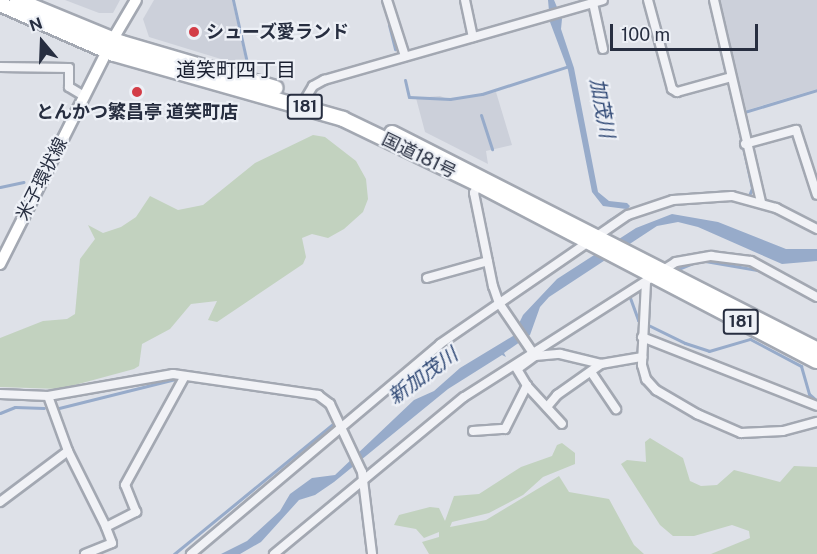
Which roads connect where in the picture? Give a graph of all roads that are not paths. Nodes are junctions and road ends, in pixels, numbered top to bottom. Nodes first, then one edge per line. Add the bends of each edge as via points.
1 (17, 0) edge
2 (136, 0) edge
3 (387, 0) edge
4 (465, 0) edge
5 (603, 0) edge
6 (648, 0) edge
7 (714, 0) edge
8 (593, 3) junction
9 (0, 4) edge
10 (473, 37) junction
11 (110, 45) junction
12 (603, 49) dead end
13 (405, 56) junction
14 (0, 68) edge
15 (731, 77) junction
16 (84, 96) junction
17 (303, 103) junction
18 (745, 144) junction
19 (480, 180) junction
20 (817, 195) edge
21 (761, 202) junction
22 (817, 230) edge
23 (599, 242) junction
24 (488, 261) junction
25 (0, 264) edge
26 (656, 276) junction
27 (427, 278) dead end
28 (817, 297) edge
29 (500, 305) junction
30 (642, 337) junction
31 (817, 350) edge
32 (532, 352) junction
33 (642, 357) junction
34 (817, 361) edge
35 (601, 364) junction
36 (591, 372) junction
37 (185, 376) junction
38 (526, 385) junction
39 (0, 394) edge
40 (48, 396) junction
41 (817, 406) edge
42 (547, 407) junction
43 (616, 410) dead end
44 (817, 422) edge
45 (562, 423) dead end
46 (343, 430) junction
47 (472, 431) dead end
48 (68, 451) junction
49 (362, 476) junction
50 (0, 502) edge
51 (106, 527) junction
52 (85, 554) edge
53 (191, 554) edge
54 (273, 554) edge
55 (372, 554) edge

1 - 11 highway, 国道181号 / 181
2 - 11 main road, 米子環状線
3 - 13 street
4 - 10 street
5 - 8 street
6 - 15 street via 672,89 677,92
7 - 15 street
8 - 10 street
8 - 12 street
9 - 11 highway, 国道181号 / 181
10 - 13 street
11 - 16 main road, 米子環状線
11 - 17 highway, 国道181号 / 181
13 - 17 street via 316,83
14 - 16 street via 69,68 69,87
15 - 18 street
16 - 25 main road, 米子環状線
17 - 19 highway, 国道181号 / 181 via 368,122
18 - 20 street via 796,130
18 - 21 street
19 - 23 highway, 国道181号 / 181
19 - 24 street via 474,193
21 - 22 street
21 - 23 street via 724,196 673,200 628,215
23 - 26 highway, 国道181号 / 181
23 - 29 street
24 - 27 street
24 - 29 street
26 - 28 street via 694,257 752,261
26 - 30 street
26 - 31 highway, 国道181号 / 181
26 - 32 street
26 - 34 highway, 国道181号 / 181
29 - 32 street
29 - 46 street via 440,344
30 - 33 street
30 - 41 street
32 - 35 street
32 - 38 street via 517,369
32 - 49 street via 464,397
33 - 35 street
33 - 44 street via 646,379 656,390 735,431 783,431
35 - 36 street
36 - 42 street via 557,395
36 - 43 street
37 - 40 street via 143,377 96,390
37 - 46 street via 318,395 330,404
37 - 51 street via 125,485 136,512
38 - 42 street
38 - 47 street via 505,429
39 - 40 street
40 - 48 street
42 - 45 street
46 - 49 street
46 - 53 street
48 - 50 street
48 - 51 street
49 - 54 street
49 - 55 street
51 - 52 street via 112,543

